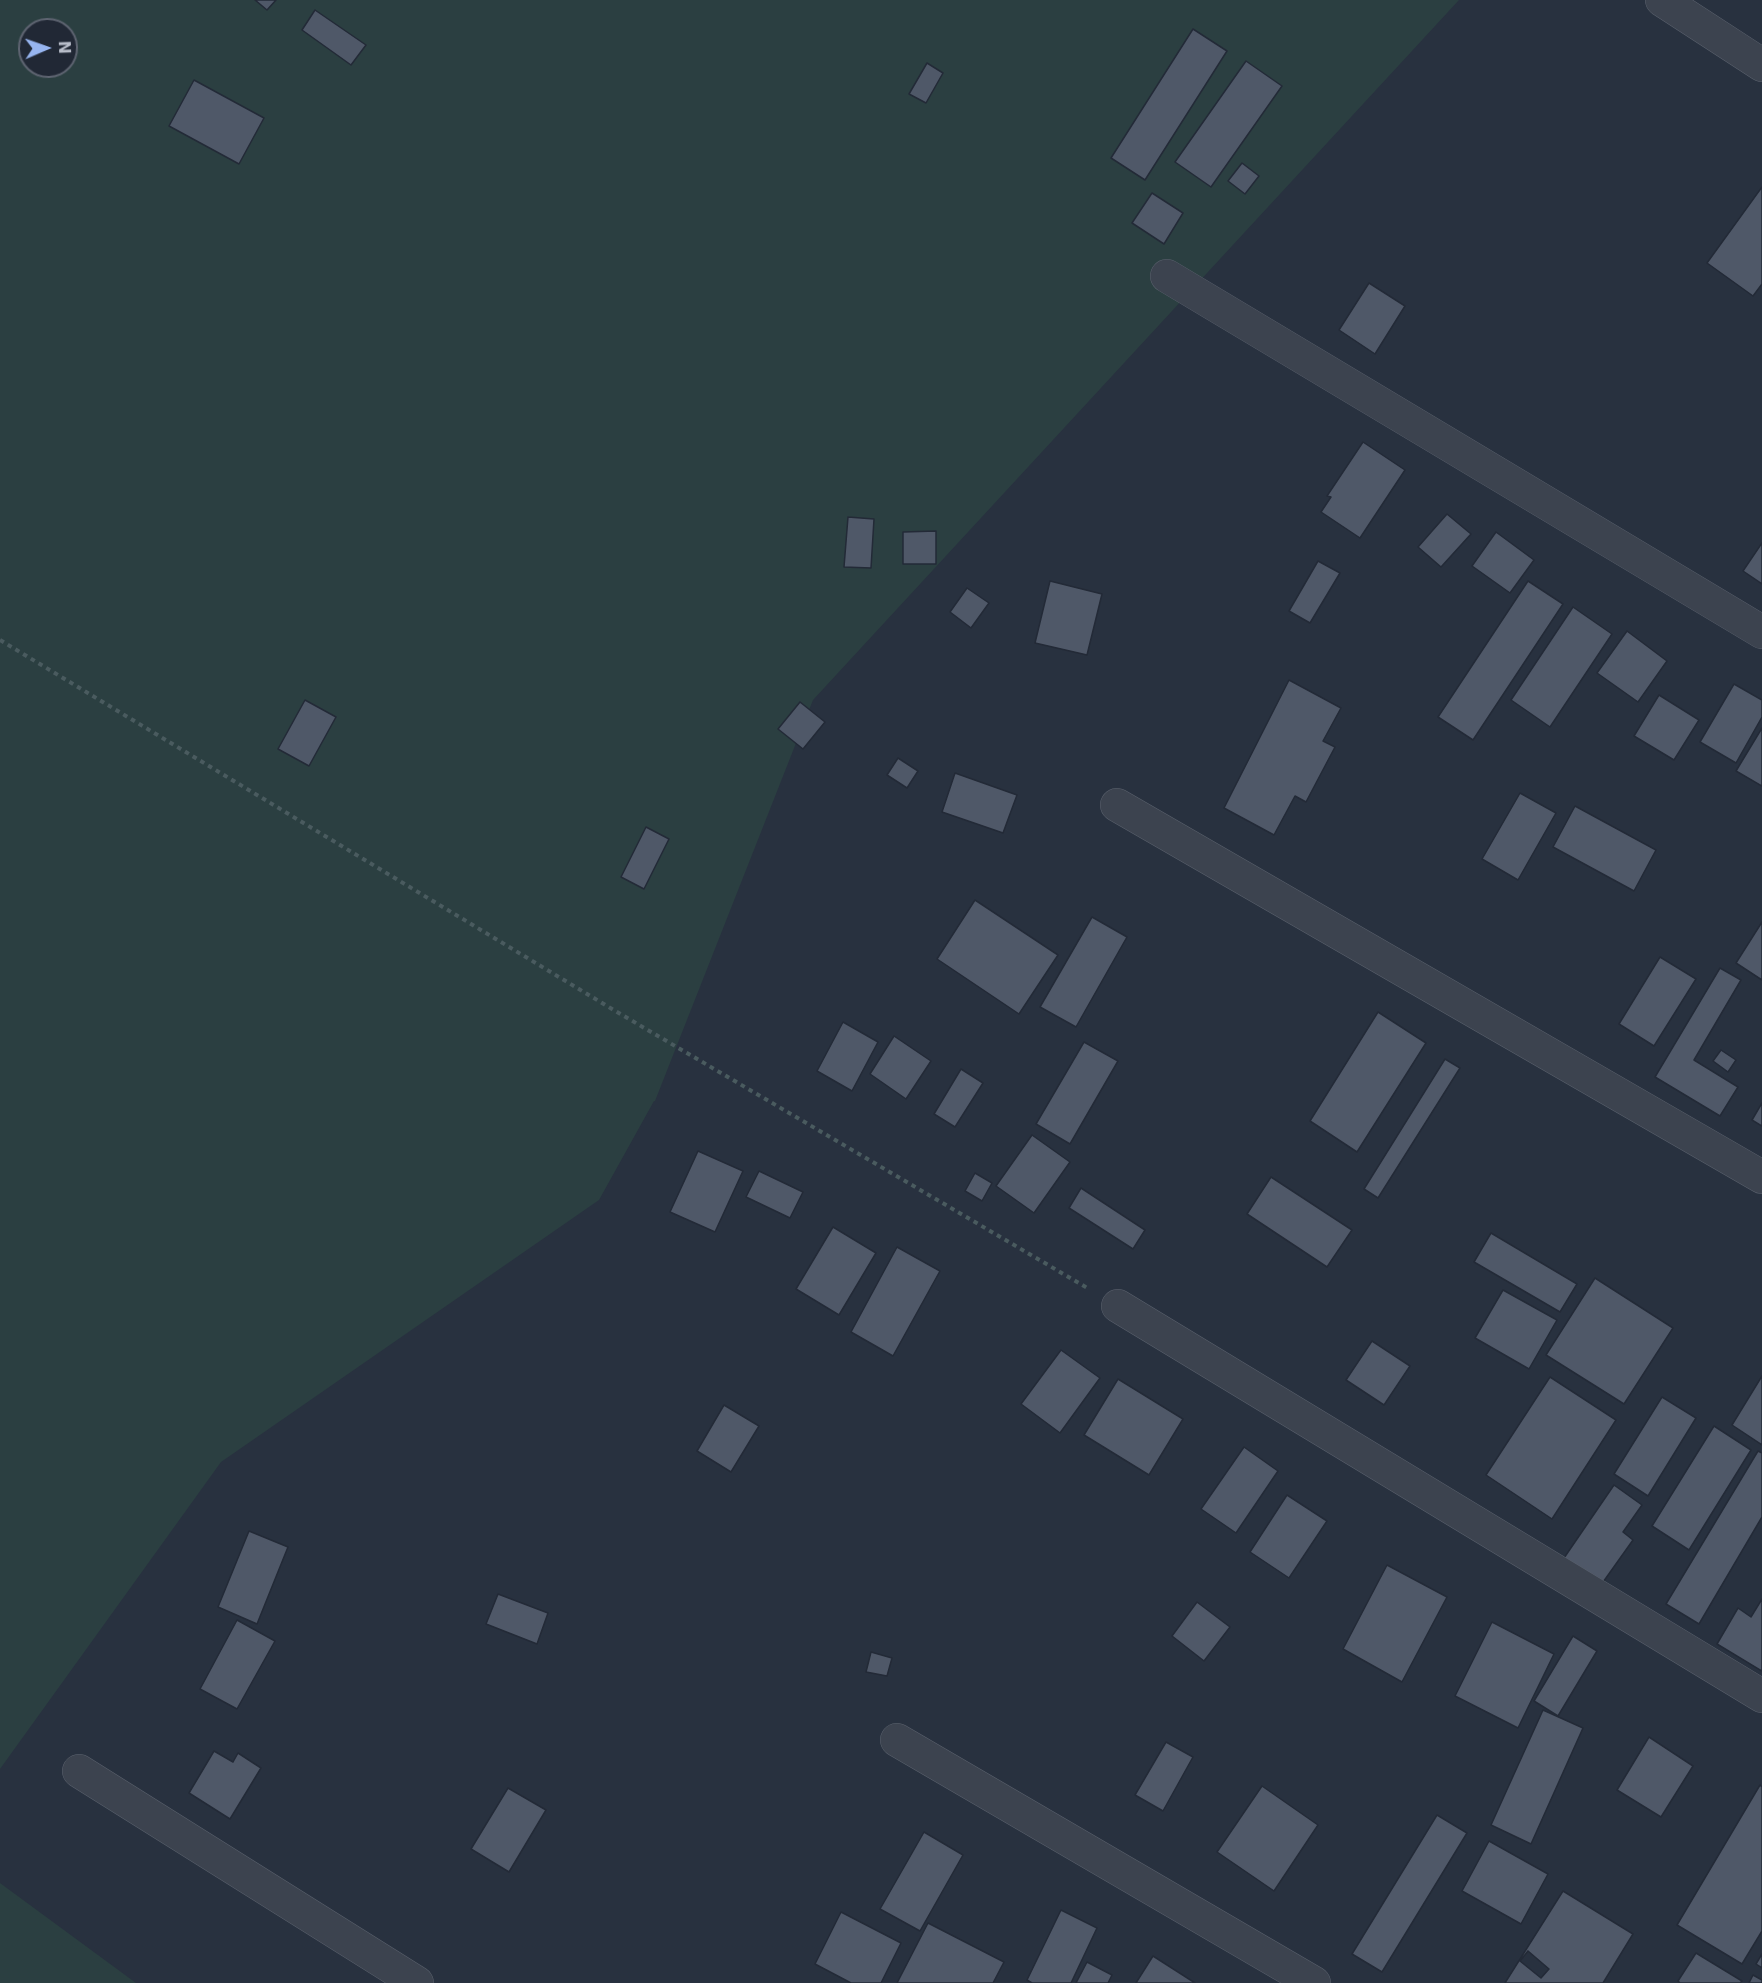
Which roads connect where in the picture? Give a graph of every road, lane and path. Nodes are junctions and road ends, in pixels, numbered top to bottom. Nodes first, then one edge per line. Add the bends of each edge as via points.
1 (1662, 0) edge
2 (1762, 65) edge
3 (1167, 276) dead end
4 (1762, 632) edge
5 (0, 640) edge
6 (1117, 806) dead end
7 (1762, 1178) edge
8 (1118, 1306) joint
9 (1762, 1696) edge
10 (897, 1740) dead end
11 (79, 1772) dead end
12 (417, 1983) edge
13 (1314, 1983) edge

1 - 2 street
3 - 4 street
5 - 8 path via 612,1009
6 - 7 street
8 - 9 street
10 - 13 street
11 - 12 street

